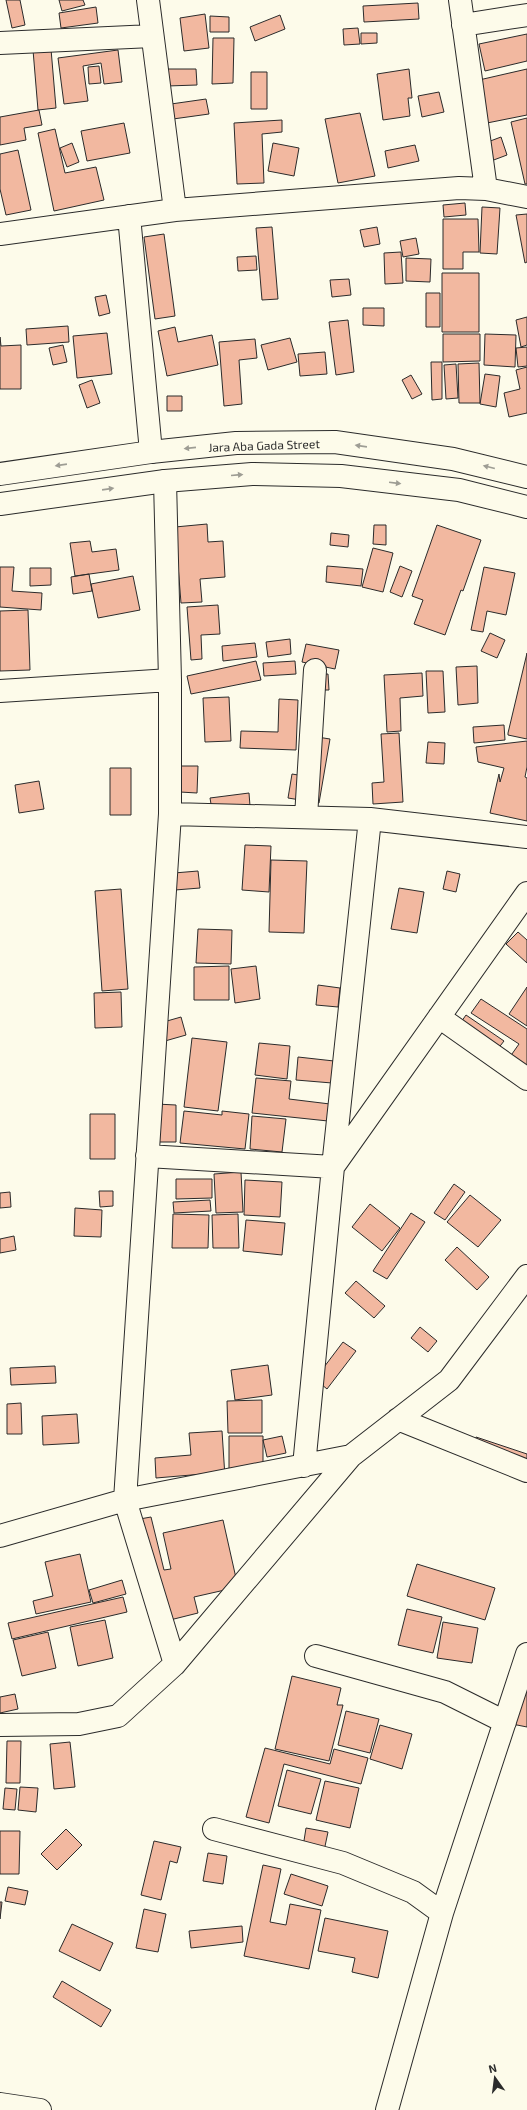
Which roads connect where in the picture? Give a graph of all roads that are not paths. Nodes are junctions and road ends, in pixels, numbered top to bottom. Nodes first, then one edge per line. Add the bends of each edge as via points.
1 (148, 0) edge
2 (460, 0) edge
3 (527, 16) edge
4 (464, 25) junction
5 (152, 36) junction
6 (0, 43) edge
7 (486, 189) junction
8 (527, 197) edge
9 (175, 210) junction
10 (129, 216) junction
11 (0, 234) edge
12 (151, 452) junction
13 (0, 474) edge
14 (527, 477) edge
15 (165, 482) junction
16 (0, 504) edge
17 (527, 507) edge
18 (315, 670) dead end
19 (170, 680) junction
20 (0, 691) edge
21 (170, 814) junction
22 (306, 817) junction
23 (370, 819) junction
24 (527, 837) edge
25 (527, 893) edge
26 (439, 1017) junction
27 (527, 1079) edge
28 (147, 1156) junction
29 (333, 1167) junction
30 (527, 1276) edge
31 (398, 1420) junction
32 (351, 1456) junction
33 (304, 1466) junction
34 (527, 1471) edge
35 (125, 1500) junction
36 (0, 1536) edge
37 (527, 1654) edge
38 (316, 1656) dead end
39 (175, 1664) junction
40 (505, 1722) junction
41 (0, 1725) edge
42 (214, 1829) dead end
43 (442, 1913) junction
44 (0, 2104) edge
45 (39, 2110) edge
46 (387, 2110) edge

1 - 5 street
2 - 4 street
3 - 4 street
4 - 7 street
5 - 6 street
5 - 9 street
7 - 8 street
7 - 9 street via 459,188
9 - 10 street
10 - 11 street
10 - 12 street
12 -> 13 street, Jara Aba Gada Street
14 -> 12 street, Jara Aba Gada Street via 453,459 335,442 236,443
16 -> 15 street
15 -> 17 street via 252,474 341,476 459,490
15 - 19 street
18 - 22 street
19 - 20 street
19 - 21 street
21 - 22 street
21 - 28 street
22 - 23 street
23 - 24 street
23 - 29 street
25 - 26 street
26 - 27 street
26 - 29 street
28 - 29 street
28 - 35 street
29 - 33 street
30 - 31 street via 449,1380
31 - 32 street
31 - 34 street
32 - 33 street
32 - 39 street
33 - 35 street
35 - 36 street
35 - 39 street
37 - 40 street
38 - 40 street via 445,1692
39 - 41 street via 118,1716 79,1724
40 - 43 street
42 - 43 street via 343,1863 413,1892
43 - 46 street
44 - 45 street

